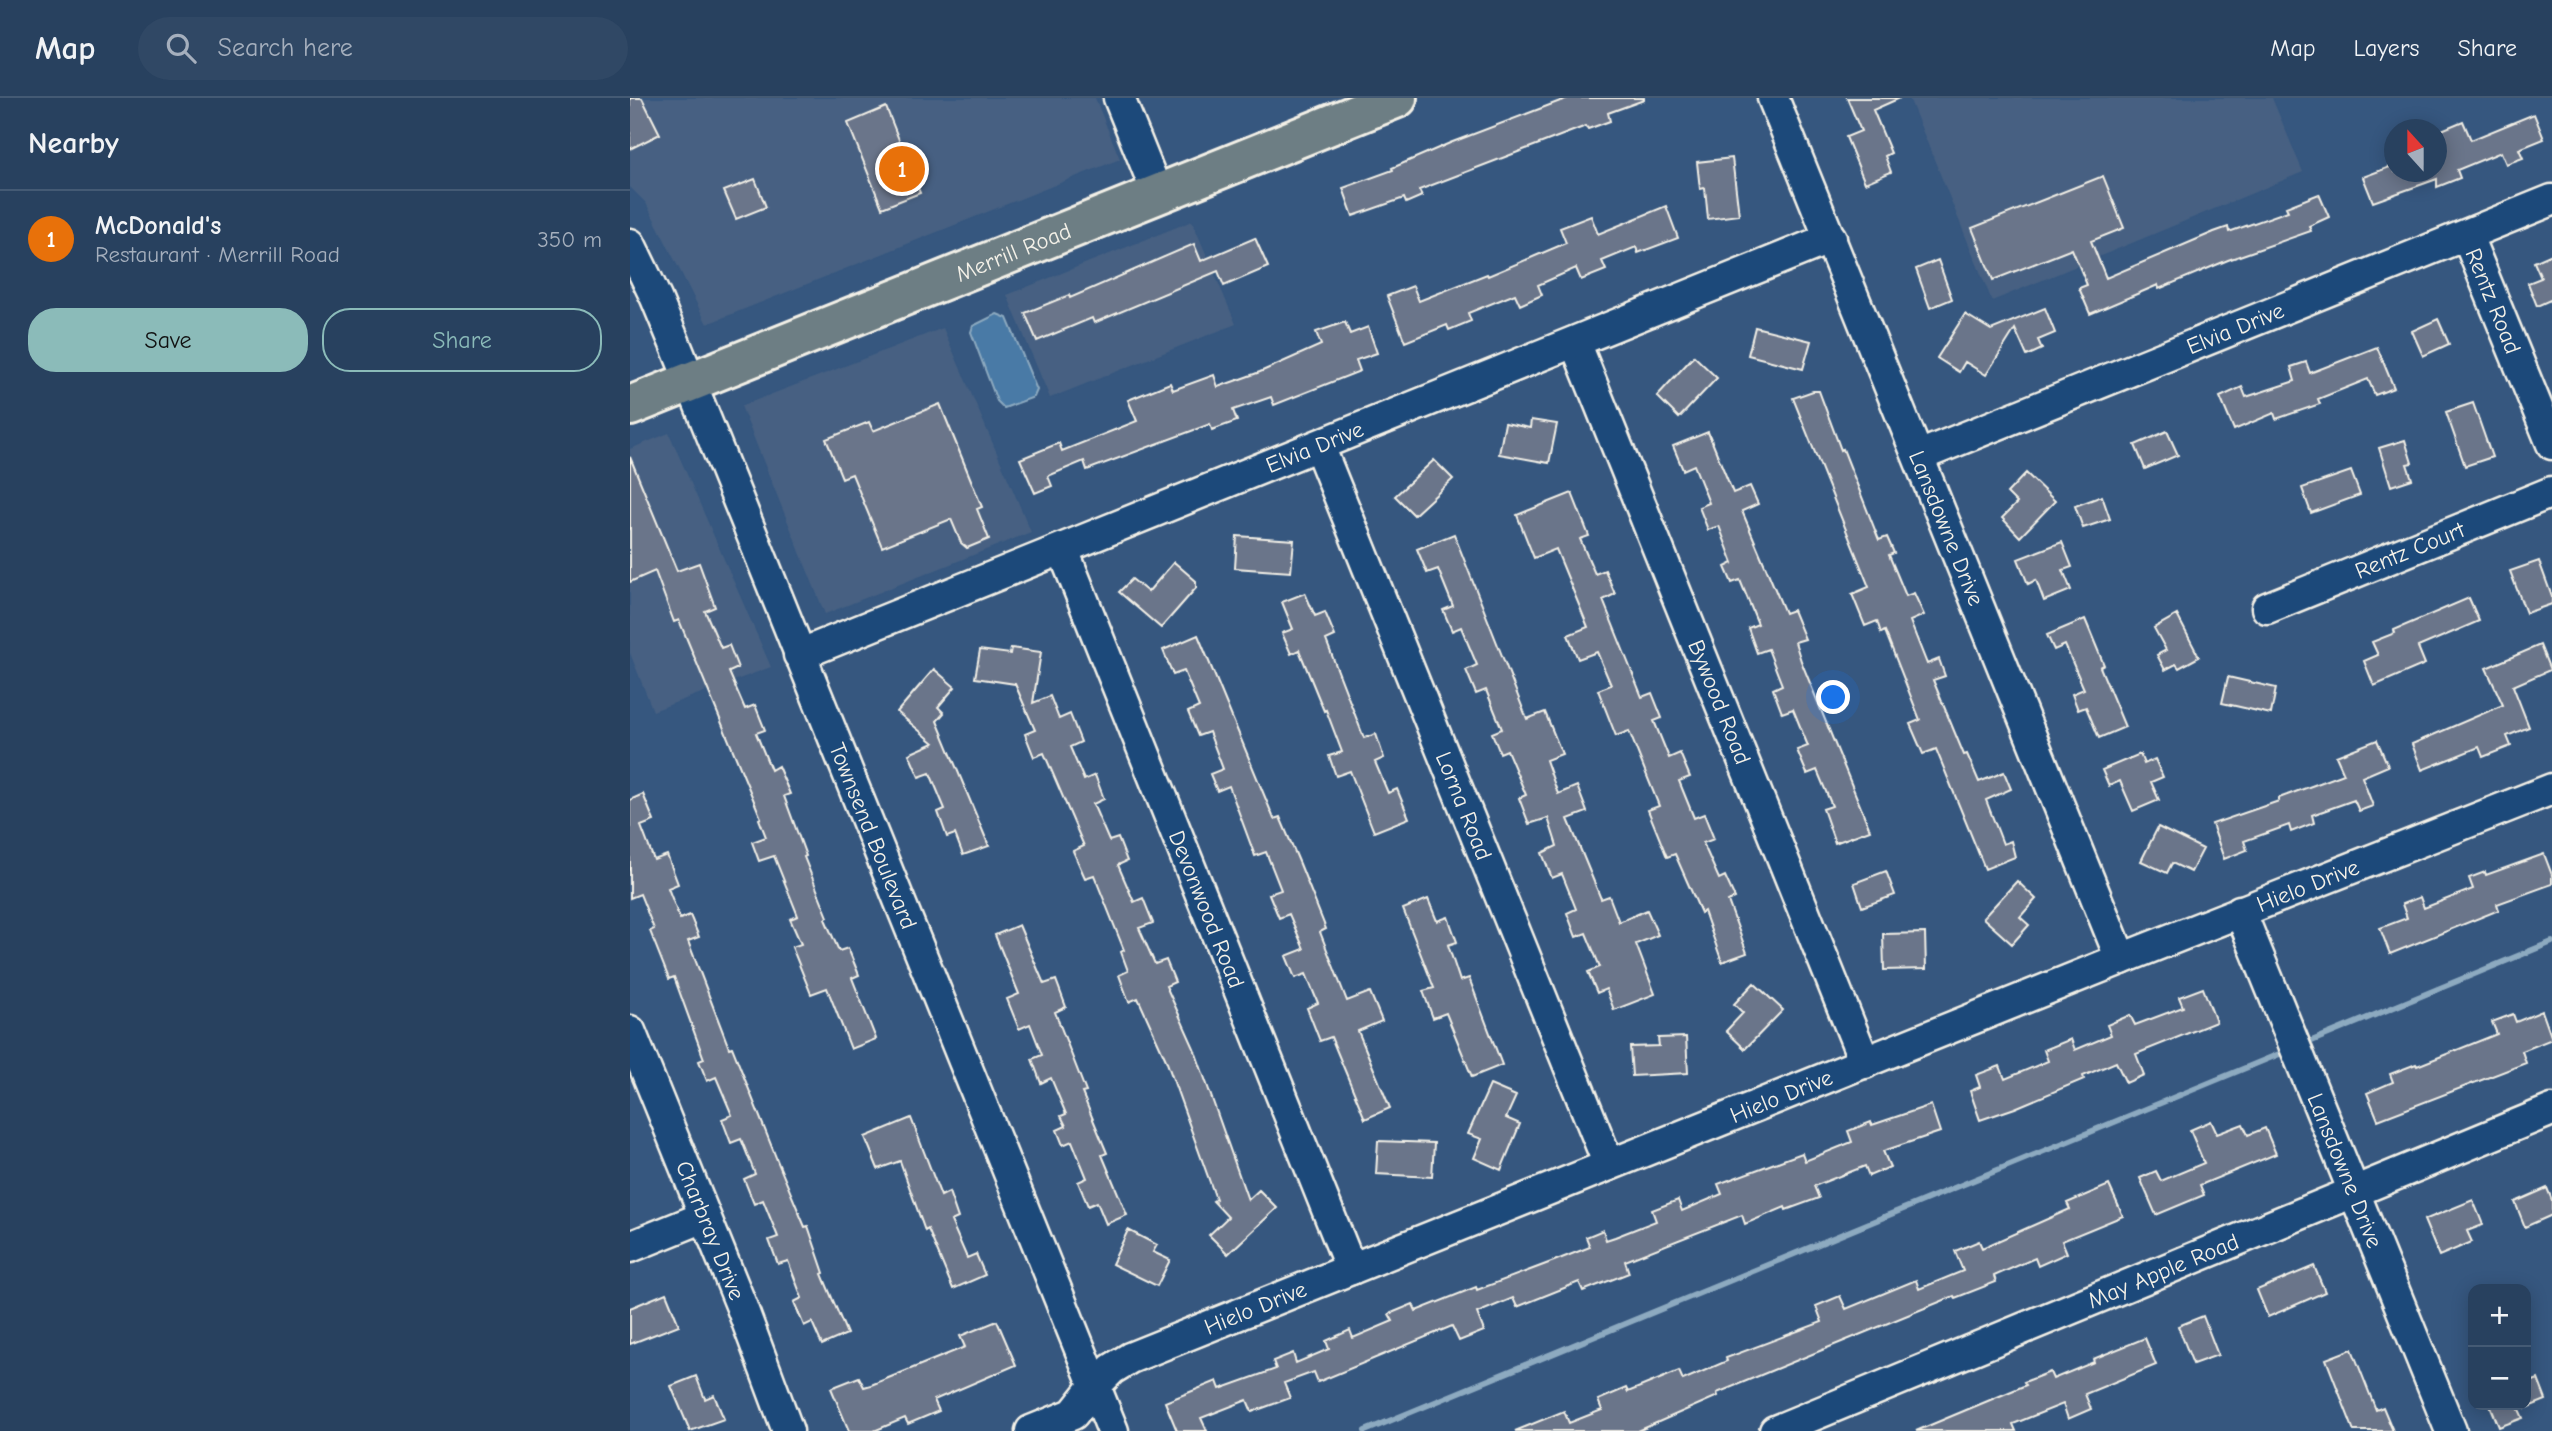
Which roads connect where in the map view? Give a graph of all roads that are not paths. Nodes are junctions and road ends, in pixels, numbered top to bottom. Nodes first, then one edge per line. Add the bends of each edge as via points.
1 (1119, 98) edge
2 (1397, 98) edge
3 (1773, 98) edge
4 (1158, 195) junction
5 (2552, 200) edge
6 (2467, 236) junction
7 (1831, 238) junction
8 (630, 244) edge
9 (1575, 342) junction
10 (690, 382) junction
11 (630, 406) edge
12 (2552, 444) edge
13 (1319, 446) junction
14 (1919, 456) junction
15 (2552, 492) edge
16 (1063, 550) junction
17 (2267, 608) dead end
18 (799, 655) junction
19 (2552, 789) edge
20 (2240, 911) junction
21 (2121, 959) junction
22 (630, 1031) edge
23 (1865, 1063) junction
24 (2552, 1110) edge
25 (1609, 1165) junction
26 (2354, 1190) junction
27 (704, 1217) junction
28 (630, 1247) edge
29 (1351, 1269) junction
30 (1095, 1386) junction
31 (788, 1431) edge
32 (1031, 1431) edge
33 (1113, 1431) edge
34 (1775, 1431) edge
35 (2451, 1431) edge

1 - 4 street
2 - 4 main road, Merrill Road
3 - 7 street, Lansdowne Drive
4 - 10 main road, Merrill Road
5 - 6 street, Elvia Drive
6 - 12 street, Rentz Road
6 - 14 street, Elvia Drive
7 - 9 street, Elvia Drive
7 - 14 street, Lansdowne Drive
8 - 10 street, Townsend Boulevard
9 - 13 street, Elvia Drive
9 - 23 street, Bywood Road
10 - 11 main road, Merrill Road
10 - 18 street, Townsend Boulevard
13 - 16 street, Elvia Drive
13 - 25 street, Lorna Road
14 - 21 street, Lansdowne Drive
15 - 17 street, Rentz Court
16 - 18 street, Elvia Drive
16 - 29 street, Devonwood Road
18 - 30 street, Townsend Boulevard
19 - 20 street, Hielo Drive
20 - 21 street, Hielo Drive
20 - 26 street, Lansdowne Drive
21 - 23 street, Hielo Drive
22 - 27 street, Charbray Drive
23 - 25 street, Hielo Drive
24 - 26 street, May Apple Road
25 - 29 street, Hielo Drive
26 - 34 street, May Apple Road
26 - 35 street, Lansdowne Drive
27 - 28 street
27 - 31 street, Charbray Drive
29 - 30 street, Hielo Drive via 1130,1358
30 - 32 street, Hielo Drive via 1073,1414
30 - 33 street, Townsend Boulevard

